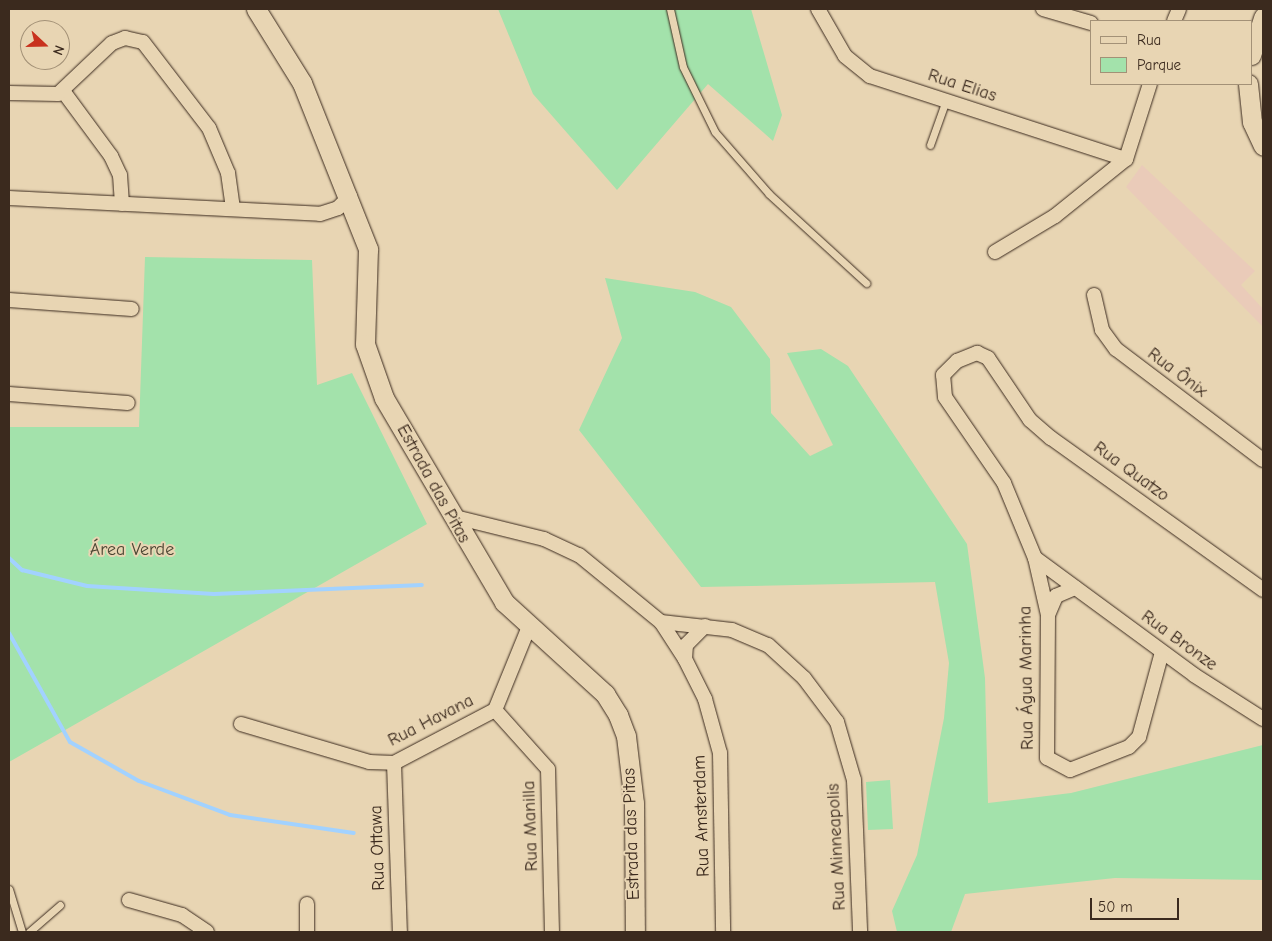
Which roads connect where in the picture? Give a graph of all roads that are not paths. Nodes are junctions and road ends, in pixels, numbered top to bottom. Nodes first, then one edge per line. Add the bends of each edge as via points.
1 (256, 9) edge
2 (670, 9) edge
3 (818, 9) edge
4 (1042, 9) edge
5 (1263, 17) edge
6 (1090, 23) edge
7 (1252, 52) edge
8 (1150, 85) edge
9 (1248, 85) edge
10 (63, 91) junction
11 (9, 93) edge
12 (946, 100) junction
13 (930, 145) dead end
14 (1263, 146) edge
15 (1126, 159) junction
16 (350, 196) junction
17 (9, 198) edge
18 (122, 204) junction
19 (233, 209) junction
20 (995, 252) dead end
21 (866, 283) dead end
22 (1094, 296) dead end
23 (9, 300) edge
24 (132, 309) dead end
25 (996, 366) joint
26 (9, 394) edge
27 (128, 403) dead end
28 (1263, 460) edge
29 (451, 516) junction
30 (1035, 558) junction
31 (1075, 588) junction
32 (1263, 590) edge
33 (1048, 615) junction
34 (661, 622) junction
35 (705, 626) junction
36 (528, 629) junction
37 (1162, 652) junction
38 (685, 659) junction
39 (495, 710) junction
40 (1263, 719) edge
41 (241, 724) dead end
42 (394, 763) junction
43 (9, 888) edge
44 (129, 900) dead end
45 (308, 904) dead end
46 (60, 905) dead end
47 (22, 932) edge
48 (29, 932) edge
49 (207, 932) edge
50 (307, 932) edge
51 (400, 932) edge
52 (552, 932) edge
53 (635, 932) edge
54 (722, 932) edge
55 (860, 932) edge

1 - 16 main road, Estrada das Pitas via 291,60
2 - 21 lane via 683,66 715,132 769,194
3 - 12 street, Rua Elias via 845,56 870,76
4 - 6 street
5 - 7 main road
8 - 15 street
9 - 14 main road via 1252,122
10 - 11 street
10 - 18 street via 112,156 120,175
10 - 19 street via 112,43 125,38 143,42 209,128 228,173
12 - 13 lane
12 - 15 street, Rua Elias
15 - 20 street via 1055,216
16 - 19 street via 338,208 320,214
16 - 29 main road, Estrada das Pitas via 369,258 365,344 370,365
17 - 18 street
18 - 19 street
22 - 28 street, Rua Ônix via 1102,330 1116,349
23 - 24 street
25 - 30 street, Rua Água Marinha via 977,354 957,361 943,375 942,386 961,427 1004,483
25 - 32 street, Rua Quatzo via 1030,420 1051,438
26 - 27 street
29 - 34 street via 563,545
29 - 36 main road, Estrada das Pitas via 489,580
30 - 31 street, Rua Bronze
30 - 33 street, Rua Água Marinha
31 - 33 street via 1056,596
31 - 37 street, Rua Bronze
33 - 37 street, Rua Água Marinha via 1044,745 1046,758 1058,768 1070,770 1090,765 1129,747 1139,737
34 - 35 street, Rua Minneapolis
34 - 38 street, Rua Amsterdam
35 - 38 street via 686,645
35 - 55 street, Rua Minneapolis via 732,630 768,645 804,678 837,722 854,780
36 - 39 street, Rua Havana via 506,693
36 - 53 main road, Estrada das Pitas via 605,694 626,736 634,803
37 - 40 street, Rua Bronze
38 - 54 street, Rua Amsterdam via 705,699 720,752
39 - 42 street, Rua Havana
39 - 52 street, Rua Manilla via 548,769
41 - 42 street, Rua Havana via 369,762
42 - 51 street, Rua Ottawa
43 - 47 lane
44 - 49 street via 182,915
45 - 50 street
46 - 48 lane

